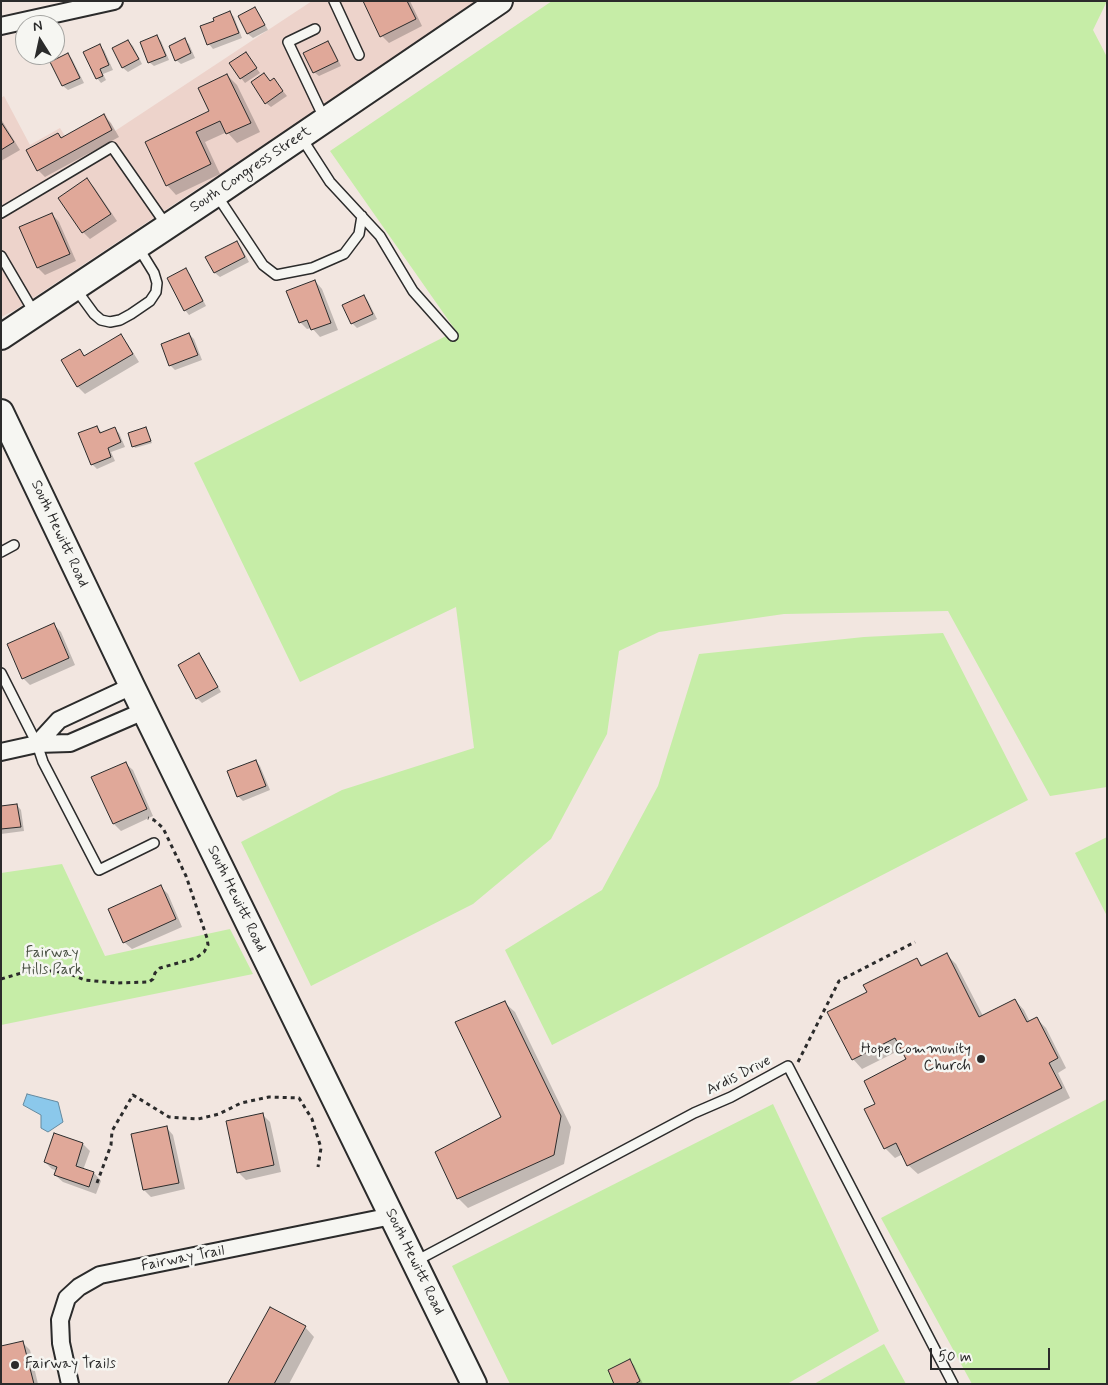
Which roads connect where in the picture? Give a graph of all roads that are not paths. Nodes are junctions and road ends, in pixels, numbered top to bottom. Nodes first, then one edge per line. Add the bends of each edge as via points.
1 (114, 1) edge
2 (334, 1) edge
3 (500, 1) edge
4 (1, 26) edge
5 (316, 28) dead end
6 (358, 55) dead end
7 (325, 120) junction
8 (301, 136) junction
9 (216, 194) junction
10 (1, 213) edge
11 (362, 216) junction
12 (168, 226) junction
13 (138, 246) junction
14 (3, 262) edge
15 (75, 287) junction
16 (35, 314) junction
17 (452, 336) dead end
18 (1, 337) edge
19 (1, 412) edge
20 (14, 546) dead end
21 (1, 552) edge
22 (1, 673) edge
23 (132, 686) junction
24 (144, 711) junction
25 (38, 744) junction
26 (1, 752) edge
27 (154, 843) dead end
28 (392, 1216) junction
29 (413, 1262) junction
30 (70, 1384) edge
31 (474, 1384) edge
32 (953, 1384) edge

1 - 4 street
2 - 6 lane
3 - 7 main road, South Congress Street
5 - 7 lane via 288,42
7 - 8 main road, South Congress Street
8 - 9 main road, South Congress Street
8 - 11 lane via 330,182
9 - 11 lane via 263,264 276,275 312,268 344,254 358,234
9 - 12 main road, South Congress Street
10 - 12 lane via 112,147
11 - 17 lane via 380,236 413,291
12 - 13 main road, South Congress Street
13 - 15 main road, South Congress Street
13 - 15 lane via 157,283 150,301 120,320 110,322 94,314
14 - 16 lane
15 - 16 main road, South Congress Street
16 - 18 main road, South Congress Street
19 - 23 main road, South Hewitt Road
20 - 21 lane
22 - 25 lane
23 - 24 main road, South Hewitt Road
23 - 25 street via 59,720
24 - 25 street via 70,742
24 - 28 main road, South Hewitt Road
25 - 26 street
25 - 27 lane via 43,762 99,870
28 - 29 main road, South Hewitt Road
28 - 30 street, Fairway Trail via 100,1275 67,1298 60,1320 61,1343
29 - 31 main road, South Hewitt Road
29 - 32 lane, Ardis Drive via 694,1113 792,1066

